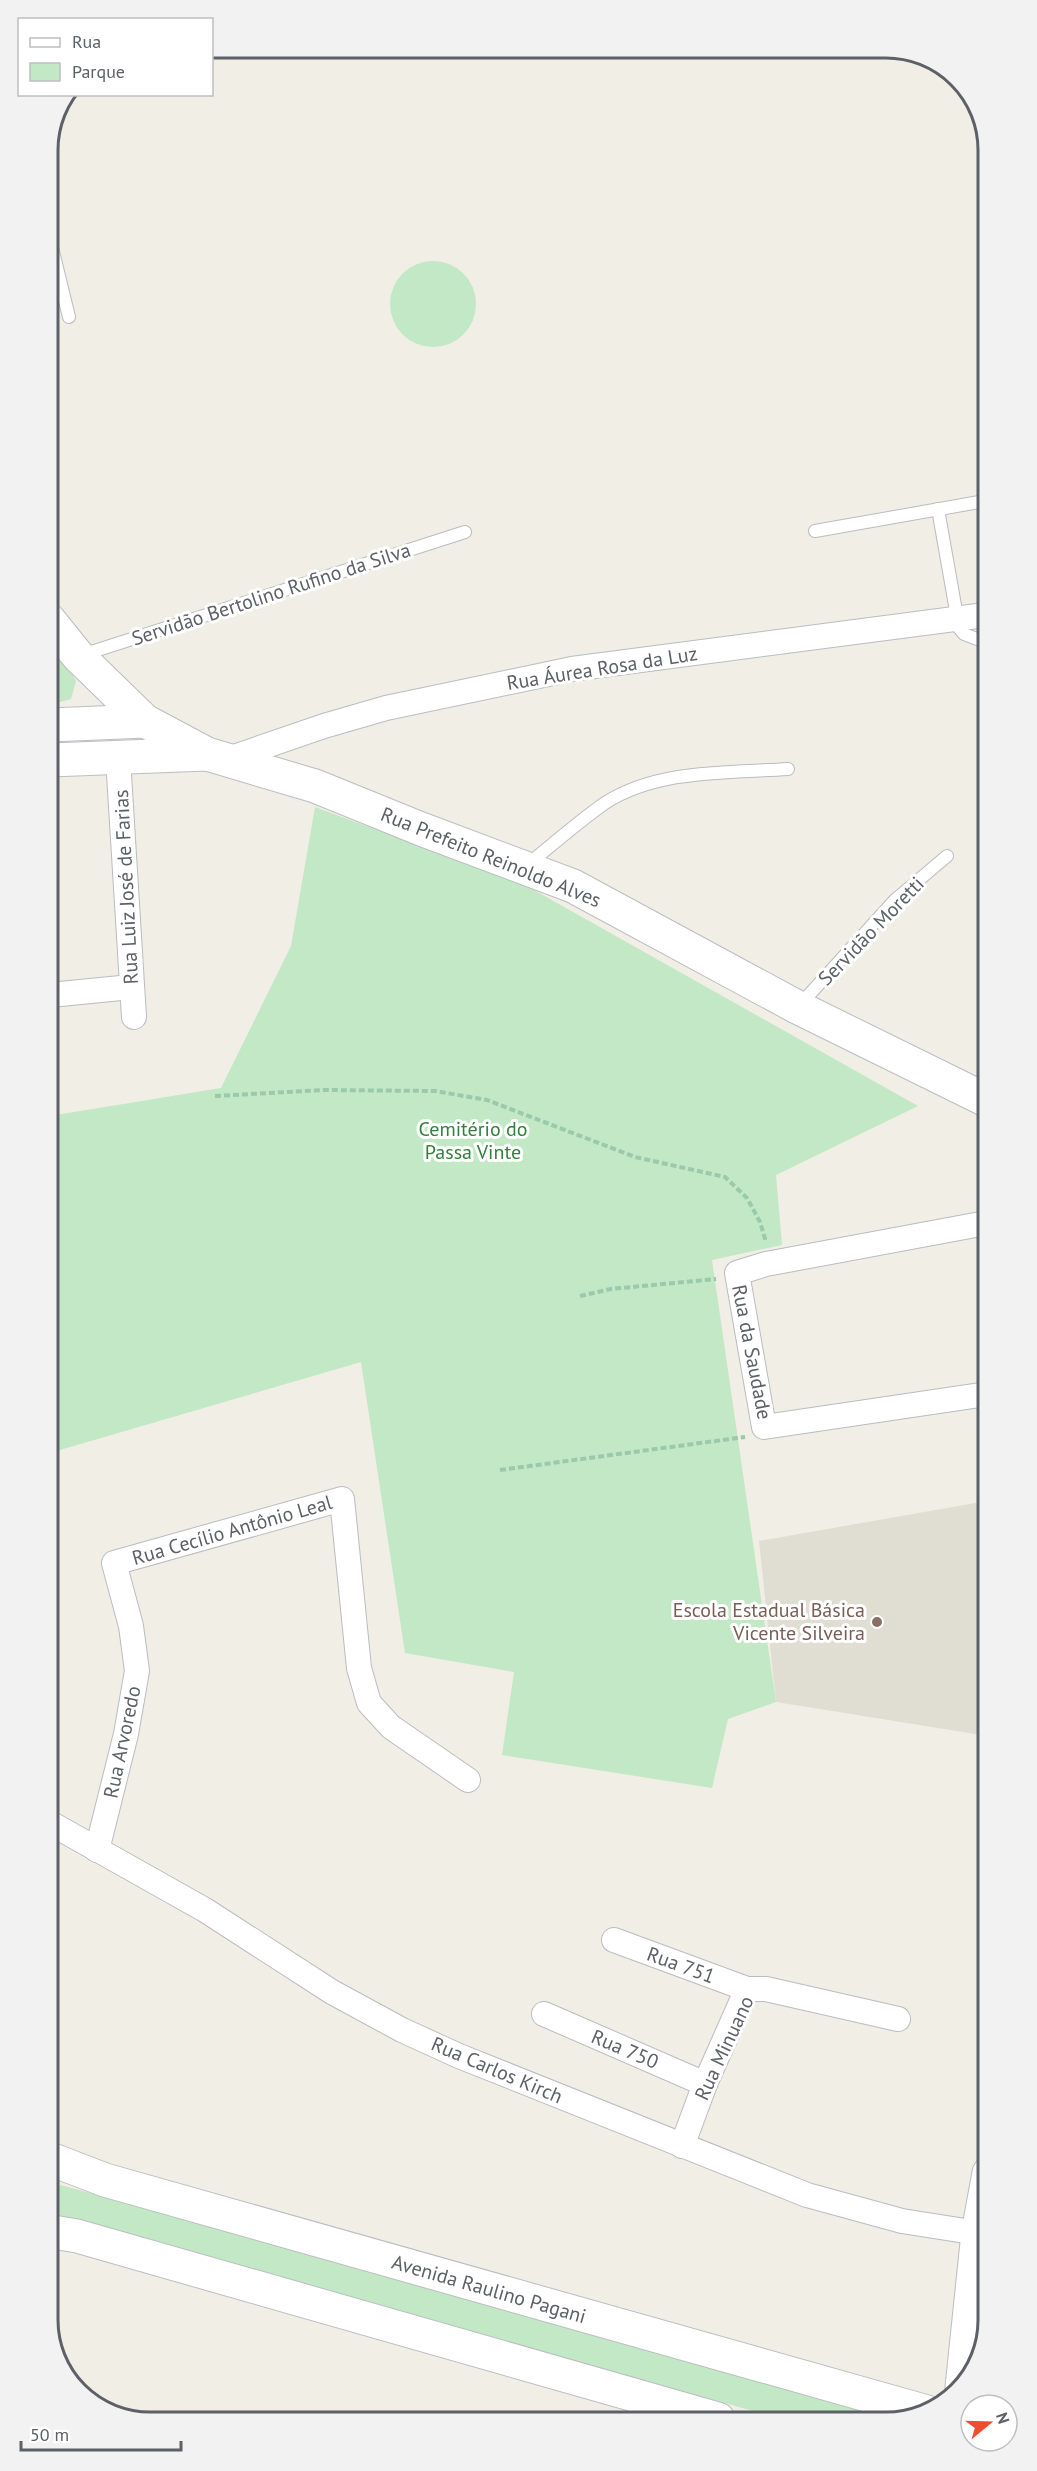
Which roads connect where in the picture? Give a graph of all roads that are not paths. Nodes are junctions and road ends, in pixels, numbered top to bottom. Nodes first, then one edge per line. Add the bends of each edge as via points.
1 (59, 276) edge
2 (69, 317) dead end
3 (978, 502) edge
4 (939, 509) junction
5 (815, 531) dead end
6 (465, 532) dead end
7 (978, 616) edge
8 (956, 619) junction
9 (59, 632) edge
10 (978, 639) edge
11 (78, 657) junction
12 (145, 721) junction
13 (59, 725) edge
14 (217, 757) junction
15 (107, 758) junction
16 (59, 760) edge
17 (788, 770) dead end
18 (947, 856) dead end
19 (525, 867) junction
20 (131, 987) junction
21 (59, 994) edge
22 (797, 1008) junction
23 (134, 1017) dead end
24 (978, 1096) edge
25 (978, 1224) edge
26 (978, 1395) edge
27 (114, 1563) joint
28 (468, 1780) dead end
29 (58, 1828) edge
30 (97, 1850) junction
31 (614, 1940) dead end
32 (747, 1989) junction
33 (544, 2014) dead end
34 (898, 2019) dead end
35 (705, 2084) junction
36 (682, 2146) junction
37 (58, 2162) edge
38 (978, 2232) joint
39 (58, 2233) edge
40 (974, 2343) edge
41 (970, 2358) edge
42 (914, 2408) edge
43 (694, 2412) edge

1 - 2 lane
3 - 4 lane
4 - 5 lane
4 - 8 lane
6 - 11 lane, Servidão Bertolino Rufino da Silva
7 - 8 street, Rua Áurea Rosa da Luz
8 - 10 lane via 963,634
8 - 14 street, Rua Áurea Rosa da Luz via 572,669 386,708
9 - 11 main road
11 - 12 main road
12 - 13 main road
12 - 14 main road, Rua Prefeito Reinoldo Alves
12 - 15 main road
14 - 15 main road
14 - 19 main road, Rua Prefeito Reinoldo Alves via 315,786
15 - 16 main road
15 - 20 street, Rua Luiz José de Farias
17 - 19 lane via 687,776 647,783 606,803
18 - 22 lane, Servidão Moretti via 895,900
19 - 22 main road, Rua Prefeito Reinoldo Alves via 573,886
20 - 21 street
20 - 23 street, Rua Luiz José de Farias
22 - 24 main road, Rua Prefeito Reinoldo Alves
25 - 26 street, Rua da Saudade via 766,1264 737,1273 764,1427
27 - 28 street, Rua Cecílio Antônio Leal via 342,1499 359,1668 369,1702 392,1727
27 - 30 street, Rua Arvoredo via 131,1626 137,1671 126,1734
29 - 30 street, Rua Carlos Kirch
30 - 36 street, Rua Carlos Kirch via 205,1910 332,1992 402,2030
31 - 32 street, Rua 751
32 - 34 street, Rua Minuano via 766,1989
32 - 35 street, Rua Minuano
33 - 35 street, Rua 750
35 - 36 street, Rua Minuano
36 - 38 street, Rua Carlos Kirch via 848,2208 902,2222
37 - 42 main road, Avenida Raulino Pagani via 105,2180
38 - 40 main road
39 - 43 main road
40 - 41 main road

